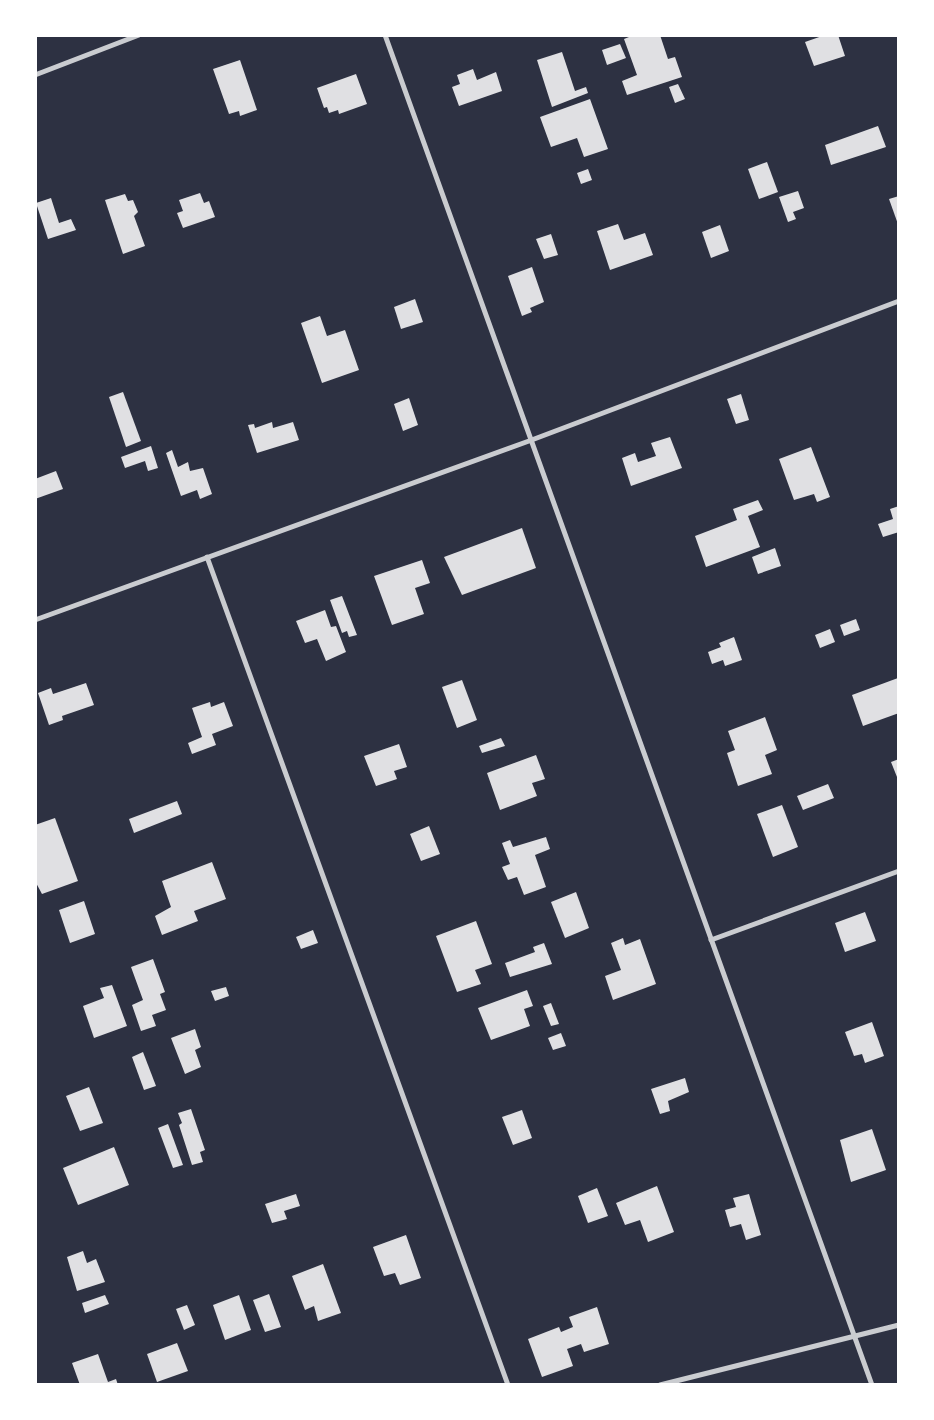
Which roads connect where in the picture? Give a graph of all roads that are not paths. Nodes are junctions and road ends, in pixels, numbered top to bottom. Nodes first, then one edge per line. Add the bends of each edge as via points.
1 (139, 35) edge
2 (384, 35) edge
3 (35, 75) edge
4 (899, 302) edge
5 (529, 441) junction
6 (207, 556) junction
7 (35, 620) edge
8 (899, 871) edge
9 (711, 940) junction
10 (899, 1325) edge
11 (854, 1336) junction
12 (508, 1385) edge
13 (660, 1385) edge
14 (872, 1385) edge

1 - 3 lane
2 - 5 lane
4 - 5 lane
5 - 6 lane
5 - 9 lane
6 - 7 lane
6 - 12 lane
8 - 9 lane
9 - 11 lane
10 - 11 lane
11 - 13 lane
11 - 14 lane

